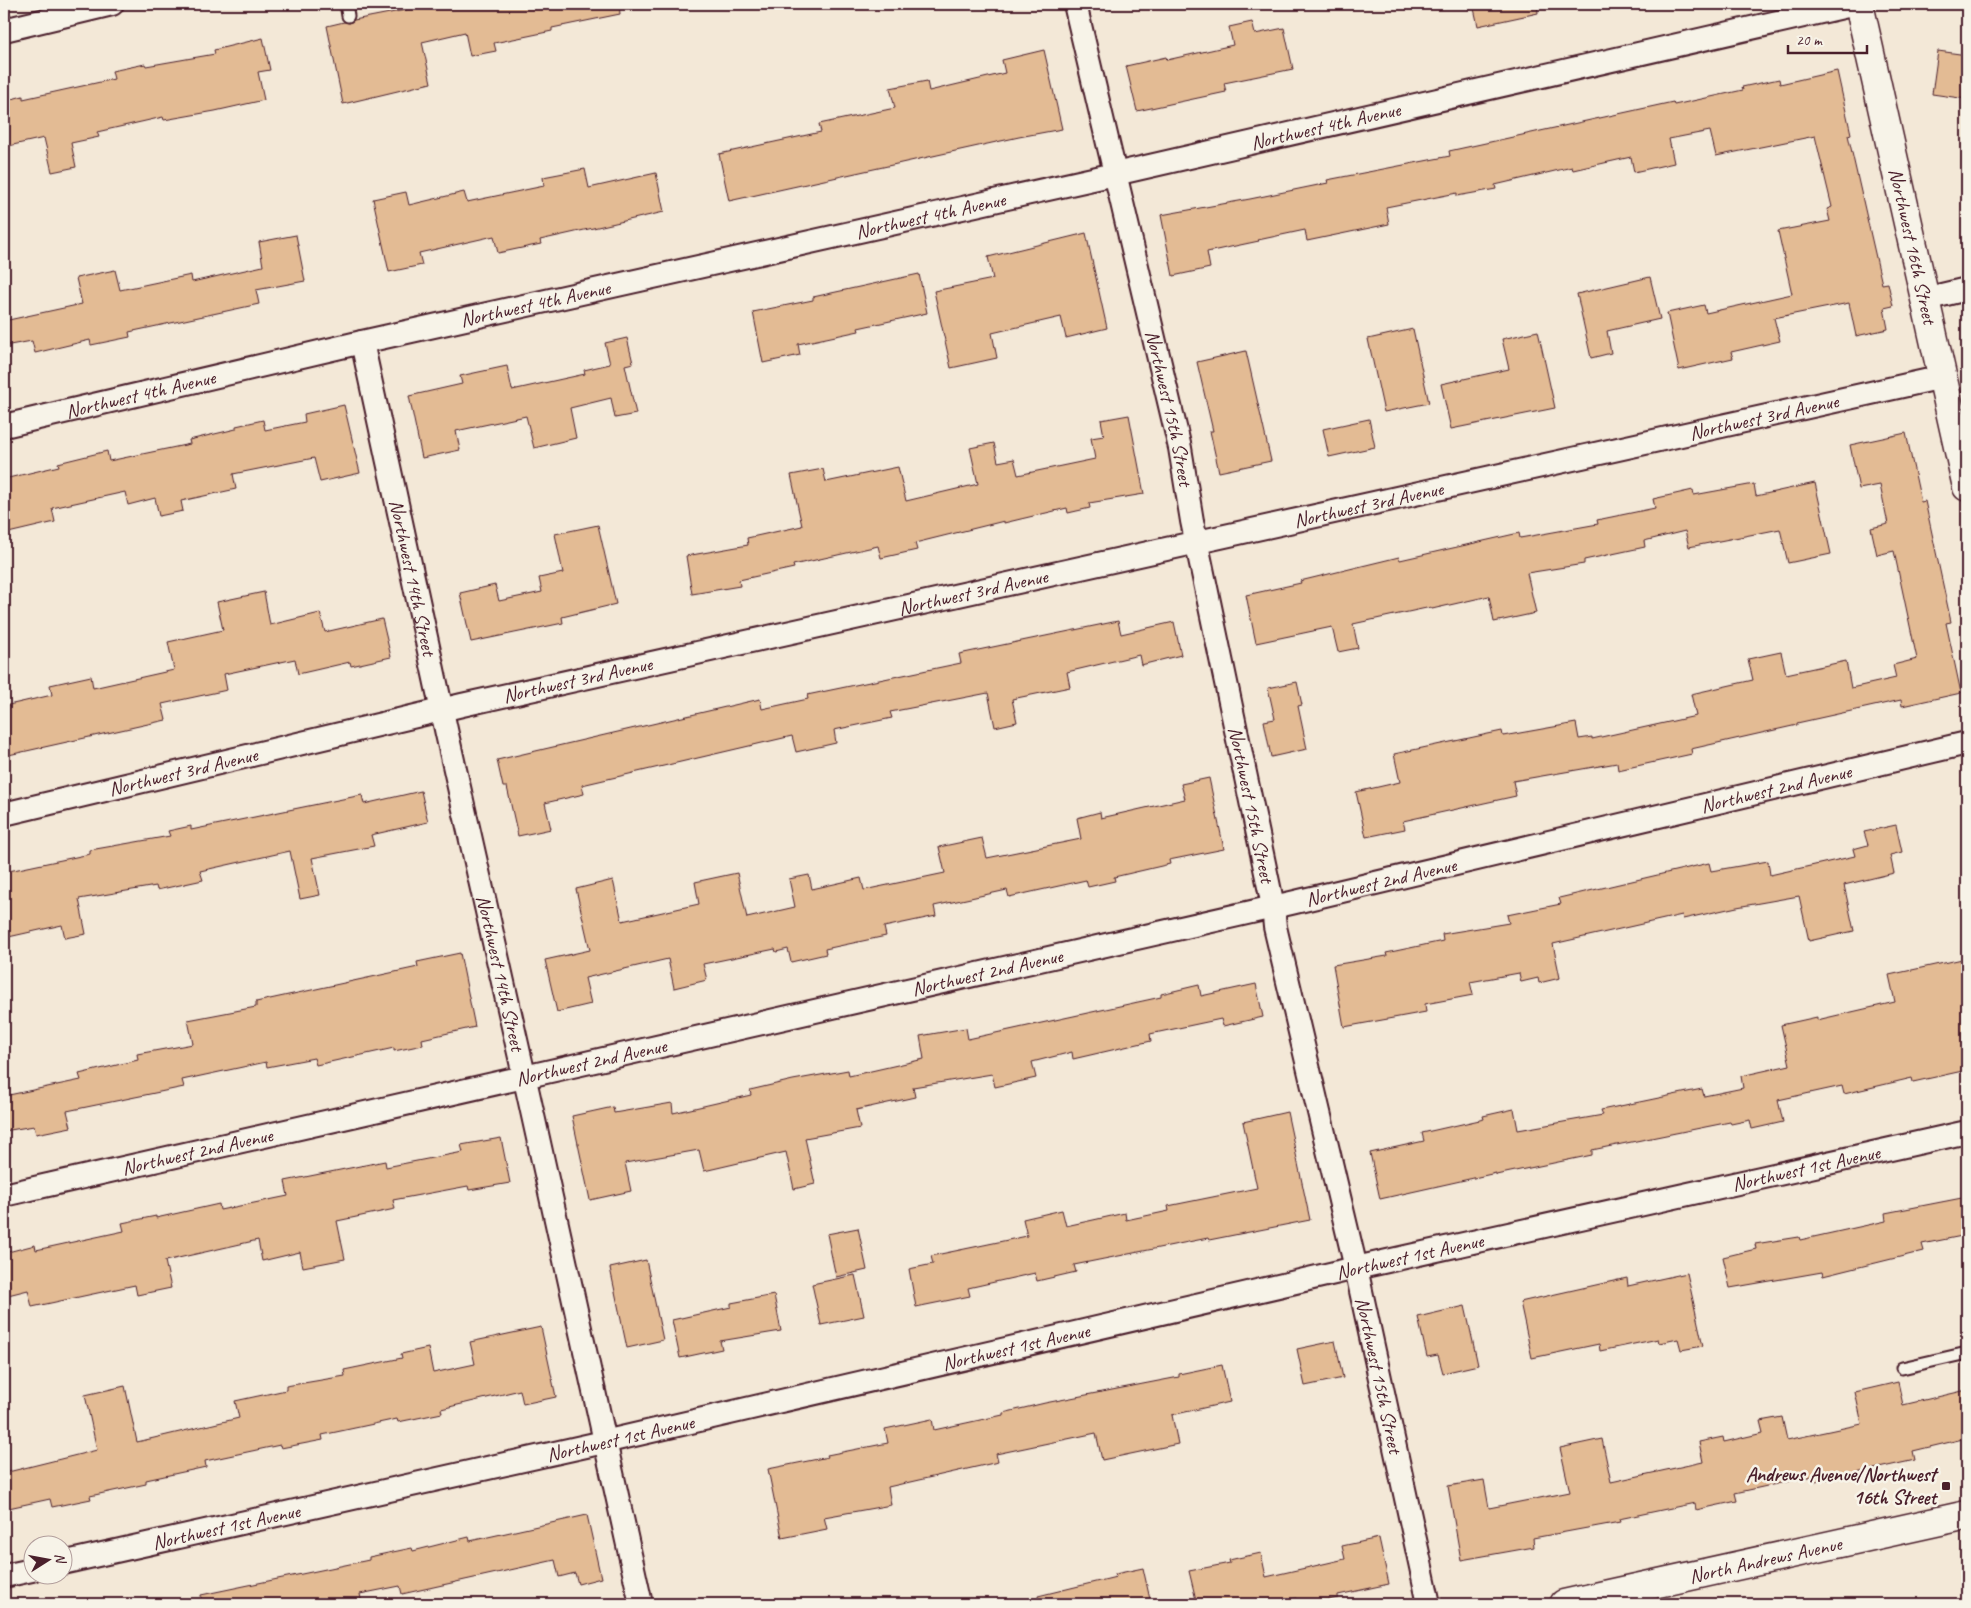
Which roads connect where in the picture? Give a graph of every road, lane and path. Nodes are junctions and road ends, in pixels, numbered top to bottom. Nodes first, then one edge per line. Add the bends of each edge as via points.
1 (112, 4) edge
2 (346, 4) edge
3 (1075, 4) edge
4 (1857, 4) edge
5 (348, 16) dead end
6 (4, 30) edge
7 (1114, 174) junction
8 (1967, 289) edge
9 (1924, 299) junction
10 (362, 342) junction
11 (1943, 377) junction
12 (4, 426) edge
13 (1967, 488) edge
14 (1196, 541) junction
15 (442, 709) junction
16 (1967, 743) edge
17 (4, 814) edge
18 (1273, 906) junction
19 (525, 1077) junction
20 (1967, 1132) edge
21 (4, 1196) edge
22 (1356, 1268) junction
23 (1967, 1353) edge
24 (1902, 1368) dead end
25 (604, 1442) junction
26 (1967, 1514) edge
27 (72, 1561) edge
28 (22, 1572) edge
29 (4, 1576) edge
30 (641, 1604) edge
31 (1429, 1604) edge
32 (1564, 1604) edge

1 - 6 street
2 - 5 lane
3 - 7 street, Northwest 15th Street
4 - 7 street, Northwest 4th Avenue
4 - 9 street, Northwest 16th Street
7 - 10 street, Northwest 4th Avenue
7 - 14 street, Northwest 15th Street via 1180,448
8 - 9 street
9 - 11 street, Northwest 16th Street
10 - 12 street, Northwest 4th Avenue
10 - 15 street, Northwest 14th Street
11 - 13 street, Northwest 16th Street
11 - 14 street, Northwest 3rd Avenue
14 - 15 street, Northwest 3rd Avenue
14 - 18 street, Northwest 15th Street
15 - 17 street, Northwest 3rd Avenue
15 - 19 street, Northwest 14th Street
16 - 18 street, Northwest 2nd Avenue
18 - 19 street, Northwest 2nd Avenue
18 - 22 street, Northwest 15th Street via 1275,927
19 - 21 street, Northwest 2nd Avenue
19 - 25 street, Northwest 14th Street
20 - 22 street, Northwest 1st Avenue
22 - 25 street, Northwest 1st Avenue
22 - 31 street, Northwest 15th Street
23 - 24 lane
25 - 27 street, Northwest 1st Avenue
25 - 30 street, Northwest 14th Street
26 - 32 street, North Andrews Avenue
28 - 29 street

